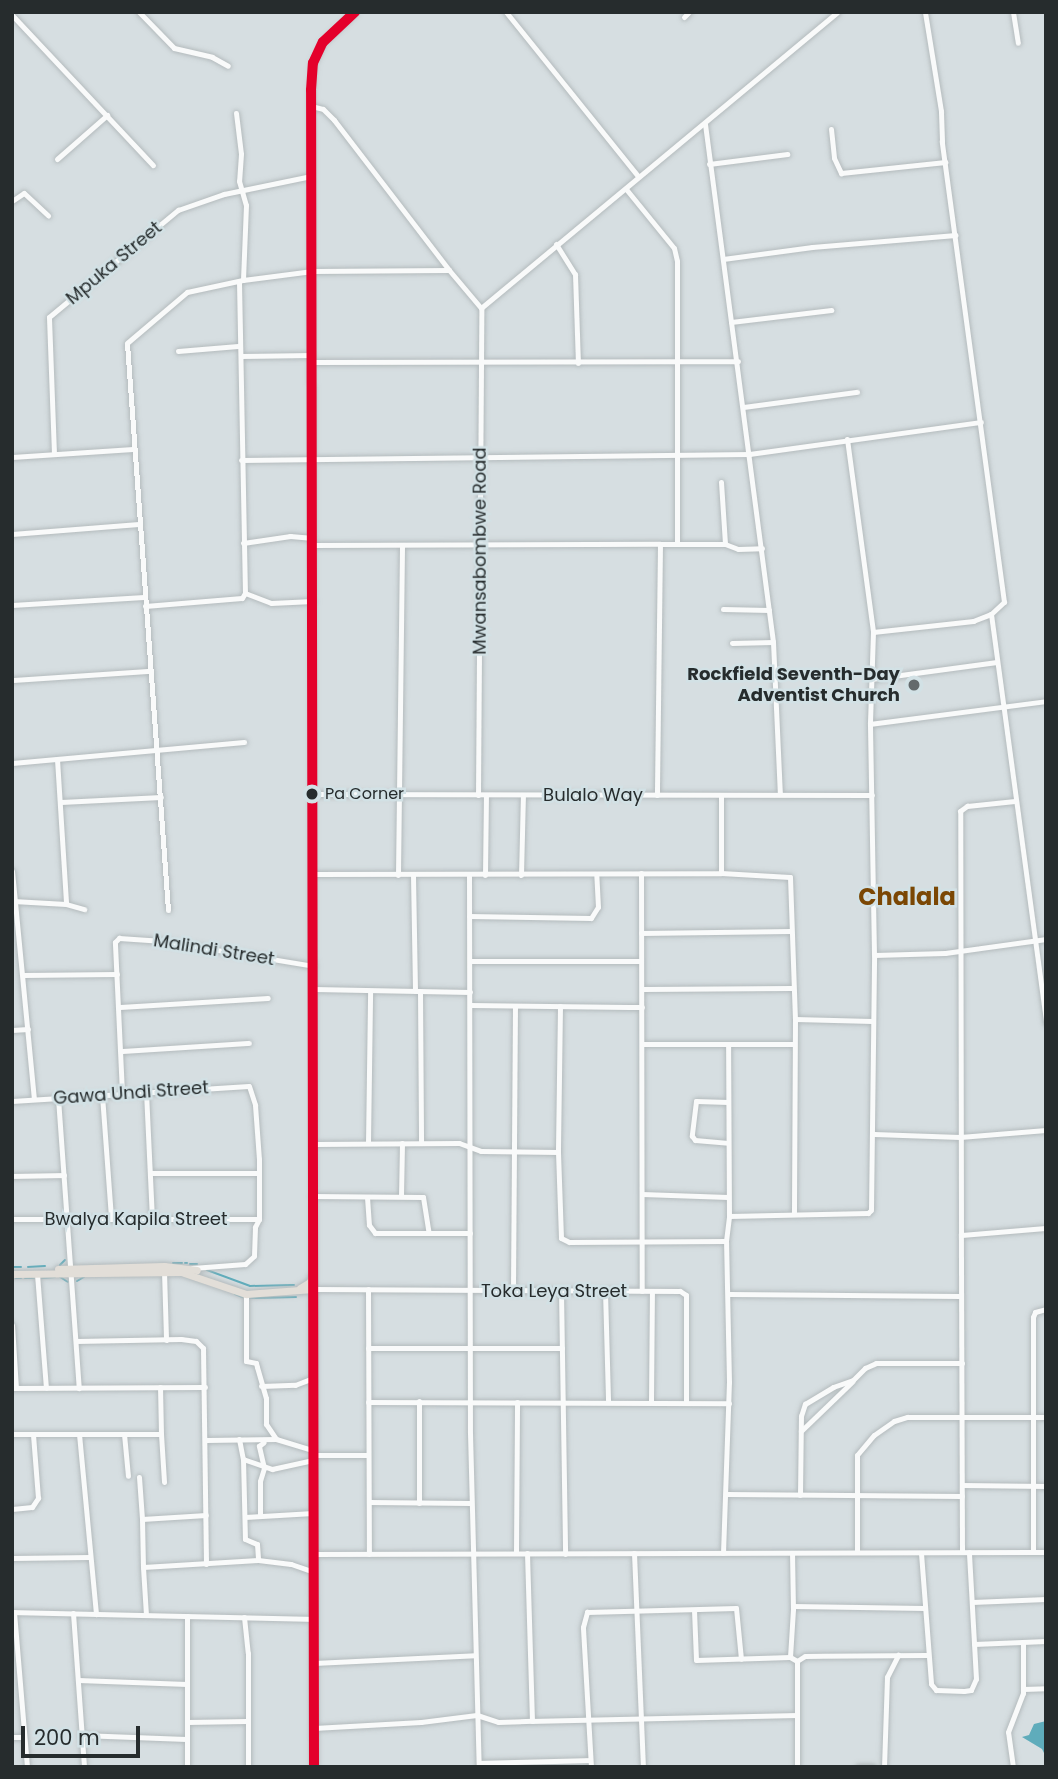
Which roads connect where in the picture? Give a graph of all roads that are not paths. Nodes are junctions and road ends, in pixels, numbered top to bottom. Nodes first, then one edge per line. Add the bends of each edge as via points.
1 (139, 12) edge
2 (355, 12) edge
3 (506, 12) edge
4 (837, 12) edge
5 (925, 12) edge
6 (1013, 12) edge
7 (12, 15) edge
8 (1018, 43) dead end
9 (228, 66) dead end
10 (311, 106) junction
11 (236, 113) dead end
12 (107, 115) junction
13 (705, 124) junction
14 (831, 129) dead end
15 (787, 154) dead end
16 (57, 159) dead end
17 (945, 162) junction
18 (709, 164) junction
19 (153, 165) dead end
20 (312, 176) junction
21 (638, 176) junction
22 (626, 189) junction
23 (242, 192) junction
24 (12, 201) edge
25 (48, 215) dead end
26 (956, 235) junction
27 (556, 244) junction
28 (723, 259) junction
29 (449, 270) junction
30 (312, 271) junction
31 (241, 281) junction
32 (481, 308) junction
33 (831, 310) dead end
34 (732, 322) junction
35 (238, 346) junction
36 (178, 351) dead end
37 (312, 355) junction
38 (241, 356) junction
39 (738, 361) junction
40 (312, 362) junction
41 (679, 362) junction
42 (578, 363) junction
43 (479, 364) junction
44 (857, 392) dead end
45 (744, 407) junction
46 (981, 422) junction
47 (847, 439) junction
48 (133, 449) junction
49 (54, 454) junction
50 (750, 454) junction
51 (679, 455) junction
52 (480, 456) junction
53 (12, 457) edge
54 (313, 457) junction
55 (241, 460) junction
56 (721, 482) dead end
57 (139, 524) junction
58 (12, 534) edge
59 (313, 538) junction
60 (243, 543) junction
61 (660, 544) junction
62 (677, 544) junction
63 (725, 544) junction
64 (313, 545) junction
65 (402, 547) junction
66 (480, 547) junction
67 (762, 548) junction
68 (245, 593) junction
69 (144, 597) junction
70 (313, 601) junction
71 (12, 605) edge
72 (145, 606) junction
73 (723, 609) dead end
74 (769, 610) junction
75 (991, 614) junction
76 (873, 632) junction
77 (773, 642) junction
78 (732, 643) dead end
79 (997, 662) junction
80 (149, 671) junction
81 (871, 679) junction
82 (12, 680) edge
83 (1046, 701) edge
84 (1003, 708) junction
85 (870, 724) junction
86 (244, 742) dead end
87 (154, 749) junction
88 (57, 759) junction
89 (12, 763) edge
90 (313, 794) junction
91 (780, 794) junction
92 (398, 795) junction
93 (478, 795) junction
94 (486, 795) junction
95 (523, 795) junction
96 (657, 795) junction
97 (721, 795) junction
98 (873, 795) junction
99 (161, 797) junction
100 (61, 802) junction
101 (1015, 802) junction
102 (12, 871) edge
103 (641, 873) junction
104 (721, 873) junction
105 (313, 874) junction
106 (596, 874) junction
107 (398, 875) junction
108 (413, 875) junction
109 (485, 875) junction
110 (521, 875) junction
111 (468, 876) junction
112 (14, 902) edge
113 (66, 904) junction
114 (84, 909) dead end
115 (168, 910) dead end
116 (469, 916) junction
117 (791, 931) junction
118 (641, 933) junction
119 (1046, 939) edge
120 (1034, 941) junction
121 (958, 951) junction
122 (874, 955) junction
123 (470, 961) junction
124 (641, 961) junction
125 (314, 966) junction
126 (117, 974) junction
127 (23, 975) junction
128 (792, 988) junction
129 (314, 989) junction
130 (642, 989) junction
131 (370, 991) junction
132 (417, 992) junction
133 (470, 992) junction
134 (268, 998) dead end
135 (470, 1005) junction
136 (515, 1006) junction
137 (560, 1006) junction
138 (120, 1007) junction
139 (642, 1007) junction
140 (795, 1019) junction
141 (872, 1021) junction
142 (1046, 1024) edge
143 (28, 1029) junction
144 (12, 1030) edge
145 (249, 1043) dead end
146 (642, 1044) junction
147 (728, 1044) junction
148 (794, 1044) junction
149 (121, 1051) junction
150 (146, 1092) junction
151 (122, 1093) junction
152 (102, 1095) junction
153 (58, 1098) junction
154 (34, 1099) junction
155 (12, 1101) edge
156 (728, 1102) junction
157 (1046, 1130) edge
158 (874, 1133) junction
159 (960, 1137) junction
160 (368, 1143) junction
161 (402, 1143) junction
162 (421, 1143) junction
163 (728, 1143) junction
164 (313, 1144) junction
165 (471, 1148) junction
166 (514, 1151) junction
167 (558, 1152) junction
168 (151, 1173) junction
169 (258, 1173) junction
170 (64, 1175) junction
171 (12, 1176) edge
172 (642, 1194) junction
173 (313, 1196) junction
174 (401, 1196) junction
175 (367, 1197) junction
176 (728, 1197) junction
177 (794, 1214) junction
178 (729, 1216) junction
179 (12, 1219) edge
180 (66, 1219) junction
181 (111, 1219) junction
182 (152, 1219) junction
183 (259, 1219) junction
184 (1046, 1228) edge
185 (429, 1233) junction
186 (470, 1233) junction
187 (961, 1235) junction
188 (642, 1240) junction
189 (726, 1241) junction
190 (191, 1270) junction
191 (70, 1271) junction
192 (164, 1271) junction
193 (12, 1272) edge
194 (37, 1274) junction
195 (312, 1275) junction
196 (313, 1289) junction
197 (368, 1289) junction
198 (298, 1290) junction
199 (470, 1291) junction
200 (513, 1291) junction
201 (561, 1291) junction
202 (605, 1291) junction
203 (642, 1291) junction
204 (652, 1291) junction
205 (246, 1294) junction
206 (729, 1294) junction
207 (960, 1296) junction
208 (313, 1303) junction
209 (1046, 1309) edge
210 (12, 1325) edge
211 (166, 1340) junction
212 (75, 1341) junction
213 (368, 1348) junction
214 (471, 1348) junction
215 (562, 1348) junction
216 (962, 1363) junction
217 (313, 1378) junction
218 (855, 1379) junction
219 (261, 1386) junction
220 (160, 1387) junction
221 (205, 1387) junction
222 (14, 1388) edge
223 (46, 1388) junction
224 (79, 1388) junction
225 (419, 1401) junction
226 (470, 1401) junction
227 (563, 1401) junction
228 (608, 1401) junction
229 (651, 1401) junction
230 (368, 1402) junction
231 (517, 1402) junction
232 (686, 1402) junction
233 (729, 1403) junction
234 (1031, 1417) junction
235 (1046, 1417) edge
236 (964, 1418) junction
237 (801, 1431) junction
238 (12, 1434) edge
239 (33, 1434) junction
240 (79, 1434) junction
241 (124, 1434) junction
242 (162, 1434) junction
243 (239, 1439) junction
244 (276, 1439) junction
245 (206, 1440) junction
246 (267, 1440) junction
247 (313, 1455) junction
248 (368, 1455) junction
249 (243, 1458) junction
250 (264, 1468) junction
251 (128, 1476) dead end
252 (139, 1477) dead end
253 (164, 1482) dead end
254 (962, 1485) junction
255 (1033, 1486) junction
256 (1046, 1486) edge
257 (726, 1494) junction
258 (800, 1495) junction
259 (858, 1495) junction
260 (962, 1496) junction
261 (369, 1502) junction
262 (419, 1503) junction
263 (471, 1503) junction
264 (12, 1508) edge
265 (313, 1514) junction
266 (206, 1515) junction
267 (260, 1516) junction
268 (245, 1517) junction
269 (142, 1519) junction
270 (857, 1552) junction
271 (965, 1552) junction
272 (1033, 1552) junction
273 (1046, 1552) edge
274 (472, 1553) junction
275 (516, 1553) junction
276 (527, 1553) junction
277 (565, 1553) junction
278 (634, 1553) junction
279 (723, 1553) junction
280 (792, 1553) junction
281 (921, 1553) junction
282 (313, 1554) junction
283 (369, 1554) junction
284 (90, 1557) junction
285 (12, 1558) edge
286 (258, 1560) junction
287 (206, 1564) junction
288 (143, 1567) junction
289 (314, 1572) junction
290 (1046, 1600) edge
291 (972, 1602) junction
292 (793, 1606) junction
293 (925, 1608) junction
294 (638, 1610) junction
295 (694, 1610) junction
296 (13, 1612) edge
297 (73, 1614) junction
298 (96, 1614) junction
299 (146, 1615) junction
300 (187, 1616) junction
301 (244, 1617) junction
302 (314, 1619) junction
303 (1046, 1641) edge
304 (1023, 1643) junction
305 (974, 1644) junction
306 (898, 1655) junction
307 (927, 1655) junction
308 (475, 1656) junction
309 (790, 1657) junction
310 (741, 1659) junction
311 (797, 1661) junction
312 (314, 1663) junction
313 (78, 1680) junction
314 (187, 1684) junction
315 (1046, 1688) edge
316 (1023, 1689) junction
317 (477, 1715) junction
318 (795, 1715) junction
319 (587, 1717) junction
320 (641, 1719) junction
321 (247, 1721) junction
322 (532, 1721) junction
323 (187, 1722) junction
324 (314, 1728) junction
325 (81, 1735) junction
326 (12, 1737) edge
327 (24, 1737) junction
328 (186, 1739) junction
329 (591, 1763) edge
330 (479, 1765) edge
331 (27, 1767) edge
332 (83, 1767) edge
333 (187, 1767) edge
334 (248, 1767) edge
335 (314, 1767) edge
336 (643, 1767) edge
337 (797, 1767) edge
338 (858, 1767) edge
339 (873, 1767) edge
340 (884, 1767) edge
341 (1013, 1767) edge

1 - 9 street via 174,48
2 - 10 street via 334,29 317,53
3 - 21 street
4 - 13 street
5 - 17 street
6 - 8 street
7 - 12 street
10 - 20 street
10 - 29 street via 323,109 334,120
11 - 23 street
12 - 16 street
12 - 19 street
13 - 18 street
13 - 21 street
14 - 17 street via 834,158 841,173
15 - 18 street
17 - 26 street
18 - 28 street
20 - 23 street, Mpuka Street
20 - 30 street
21 - 22 street
22 - 27 street
22 - 41 street via 676,251
23 - 31 street via 246,219
23 - 49 street, Mpuka Street via 212,197 173,213 49,317
24 - 25 street via 24,193
26 - 28 street
26 - 46 street
27 - 32 street
27 - 42 street via 575,274
28 - 34 street
29 - 30 street
29 - 32 street
30 - 31 street
30 - 37 street
31 - 35 street
31 - 48 street via 184,294 127,343
32 - 43 street, Mwansabombwe Road
33 - 34 street
34 - 39 street
35 - 36 street
35 - 38 street
37 - 38 street
37 - 40 street
38 - 55 street
39 - 41 street
39 - 45 street
40 - 43 street
40 - 54 street
41 - 42 street
41 - 51 street
42 - 43 street
43 - 52 street, Mwansabombwe Road
44 - 45 street
45 - 50 street
46 - 47 street
46 - 75 street via 1004,602
47 - 50 street
47 - 76 street
48 - 49 street
48 - 57 street
49 - 53 street
50 - 51 street
50 - 67 street
51 - 52 street
51 - 62 street
52 - 54 street
52 - 66 street, Mwansabombwe Road
54 - 55 street
54 - 59 street
55 - 60 street
56 - 63 street
57 - 58 street
57 - 69 street
59 - 60 street via 290,536
59 - 64 street
60 - 68 street
61 - 62 street
61 - 66 street
61 - 96 street
62 - 63 street
63 - 67 street via 738,549
64 - 65 street
64 - 70 street
65 - 66 street
65 - 92 street
66 - 93 street, Mwansabombwe Road
67 - 74 street
68 - 70 street via 271,603
68 - 72 street via 242,598
69 - 71 street
69 - 72 street
70 - 90 street
72 - 80 street
73 - 74 street
74 - 77 street
75 - 76 street via 958,624
75 - 79 street
76 - 81 street
77 - 78 street
77 - 91 street
79 - 81 street
79 - 84 street
80 - 82 street
80 - 87 street
81 - 85 street
83 - 84 street
84 - 85 street
84 - 101 street
85 - 98 street
86 - 87 street
87 - 88 street
87 - 99 street
88 - 89 street
88 - 100 street
90 - 92 street, Bulalo Way
90 - 105 street
91 - 97 street, Bulalo Way
91 - 98 street, Bulalo Way
92 - 93 street, Bulalo Way
92 - 107 street
93 - 94 street, Bulalo Way
94 - 95 street, Bulalo Way
94 - 109 street
95 - 96 street, Bulalo Way
95 - 110 street
96 - 97 street, Bulalo Way
97 - 104 street
98 - 122 street
99 - 100 street
99 - 115 street
100 - 113 street
101 - 120 street
101 - 121 street via 967,806 960,811
102 - 112 street
103 - 104 street
103 - 106 street
103 - 118 street
104 - 117 street via 790,877
105 - 107 street
105 - 125 street
106 - 110 street
106 - 116 street via 598,907 591,918
107 - 108 street
108 - 111 street
108 - 132 street
109 - 110 street
109 - 111 street
111 - 116 street
112 - 113 street
112 - 127 street
113 - 114 street
116 - 123 street
117 - 118 street
117 - 128 street
118 - 124 street
119 - 120 street
120 - 121 street
120 - 142 street
121 - 122 street
121 - 159 street
122 - 141 street
123 - 124 street
123 - 133 street
124 - 130 street
125 - 126 street, Malindi Street via 122,937 115,942
125 - 129 street
126 - 127 street
126 - 138 street
127 - 143 street
128 - 130 street
128 - 140 street
129 - 131 street
129 - 164 street
130 - 139 street
131 - 132 street
131 - 160 street
132 - 133 street
132 - 162 street
133 - 135 street
134 - 138 street
135 - 136 street
135 - 165 street
136 - 137 street
136 - 166 street
137 - 139 street
137 - 167 street
138 - 149 street
139 - 146 street
140 - 141 street
140 - 148 street
141 - 158 street
143 - 144 street
143 - 154 street
145 - 149 street
146 - 147 street
146 - 172 street
147 - 148 street
147 - 156 street
148 - 177 street
149 - 151 street
150 - 151 street, Gawa Undi Street
150 - 168 street
150 - 169 street, Gawa Undi Street via 249,1086 255,1105
151 - 152 street, Gawa Undi Street
152 - 153 street, Gawa Undi Street
152 - 181 street
153 - 154 street, Gawa Undi Street
153 - 170 street
154 - 155 street, Gawa Undi Street
156 - 163 street
156 - 163 street via 696,1101 692,1136
157 - 159 street
158 - 159 street
158 - 177 street via 870,1212
159 - 187 street
160 - 161 street
160 - 164 street
161 - 162 street
161 - 174 street
162 - 165 street via 459,1143
163 - 176 street
164 - 173 street
165 - 166 street
165 - 186 street
166 - 167 street
166 - 200 street
167 - 188 street via 561,1238 569,1242
168 - 169 street
168 - 182 street
169 - 183 street
170 - 171 street
170 - 180 street
172 - 176 street
172 - 188 street
173 - 175 street
173 - 195 street
174 - 175 street
174 - 185 street via 424,1197
175 - 185 street via 372,1232
176 - 178 street
177 - 178 street
178 - 189 street
179 - 180 street, Bwalya Kapila Street
180 - 181 street, Bwalya Kapila Street
180 - 191 street
181 - 182 street, Bwalya Kapila Street
182 - 183 street, Bwalya Kapila Street
183 - 190 street via 249,1263
184 - 187 street
185 - 186 street
186 - 199 street
187 - 207 street
188 - 189 street
188 - 203 street
189 - 206 street
190 - 191 main road
190 - 192 main road
190 - 198 main road via 246,1289
190 - 205 main road
191 - 192 main road
191 - 193 main road
191 - 194 main road
191 - 212 street
192 - 211 street
193 - 194 main road
194 - 223 street
195 - 196 street
195 - 198 main road
196 - 197 street, Toka Leya Street
196 - 198 main road
196 - 208 main road
197 - 199 street, Toka Leya Street
197 - 213 street
198 - 205 main road
198 - 208 main road
199 - 200 street, Toka Leya Street
199 - 214 street
200 - 201 street, Toka Leya Street
201 - 202 street, Toka Leya Street
201 - 215 street
202 - 203 street, Toka Leya Street
202 - 228 street
203 - 204 street, Toka Leya Street
204 - 229 street
204 - 232 street, Toka Leya Street via 686,1295
205 - 219 street via 246,1361 256,1363
206 - 207 street
206 - 233 street
207 - 216 street
208 - 217 main road
209 - 234 street via 1033,1317
210 - 222 street
211 - 212 street
211 - 221 street via 200,1344
212 - 224 street
213 - 214 street
213 - 230 street
214 - 215 street
214 - 226 street
215 - 227 street
216 - 218 street via 876,1363
216 - 236 street
217 - 219 street via 295,1385
217 - 247 main road
218 - 237 street
218 - 237 street via 803,1405
219 - 244 street via 266,1424
220 - 221 street
220 - 224 street
220 - 242 street
221 - 245 street
222 - 223 street
223 - 224 street
225 - 226 street
225 - 230 street
225 - 262 street
226 - 231 street
226 - 263 street
227 - 228 street
227 - 231 street
227 - 277 street
228 - 229 street
229 - 232 street
230 - 248 street
231 - 275 street
232 - 233 street
233 - 257 street
234 - 235 street
234 - 236 street
234 - 255 street
236 - 254 street
236 - 259 street via 906,1417 874,1435 857,1455
237 - 258 street
238 - 239 street
239 - 240 street
239 - 264 street via 38,1498 32,1507
240 - 241 street
240 - 284 street
241 - 242 street
241 - 251 street
242 - 253 street
243 - 245 street
243 - 246 street
243 - 249 street
244 - 246 street
244 - 247 street
245 - 266 street
246 - 250 street via 259,1446
247 - 248 street
247 - 250 street
247 - 265 main road
248 - 261 street
249 - 250 street
249 - 268 street
250 - 267 street
252 - 269 street
254 - 255 street
254 - 260 street
255 - 256 street
255 - 272 street
257 - 258 street
257 - 279 street
258 - 259 street
259 - 260 street
259 - 270 street
260 - 271 street
261 - 262 street
261 - 283 street
262 - 263 street
263 - 274 street
265 - 267 street
265 - 282 main road
266 - 269 street
266 - 287 street
267 - 268 street
268 - 286 street via 246,1542 257,1544
269 - 288 street
270 - 280 street
270 - 281 street
271 - 272 street
271 - 281 street
271 - 291 street
272 - 273 street
274 - 275 street
274 - 283 street
274 - 308 street
275 - 276 street
276 - 277 street
276 - 322 street
277 - 278 street
278 - 279 street
278 - 294 street
279 - 280 street
280 - 292 street
281 - 293 street
282 - 283 street
282 - 289 main road
284 - 285 street
284 - 298 street
286 - 287 street
286 - 289 street
287 - 288 street
288 - 299 street
289 - 302 main road
290 - 291 street
291 - 305 street
292 - 293 street
292 - 309 street
293 - 307 street
294 - 295 street
294 - 319 street via 585,1614
294 - 320 street
295 - 310 street via 736,1608
295 - 310 street via 696,1660
296 - 297 street
296 - 327 street
297 - 298 street
297 - 313 street
298 - 299 street
299 - 300 street
300 - 301 street
300 - 314 street
301 - 302 street
301 - 321 street
302 - 312 main road
303 - 304 street
304 - 305 street
304 - 316 street
305 - 307 street via 976,1679 971,1690 933,1689
306 - 307 street
306 - 311 street via 804,1656
306 - 340 street via 887,1677
308 - 312 street
308 - 317 street
309 - 310 street
309 - 311 street
311 - 318 street
312 - 324 main road
313 - 314 street
313 - 325 street
314 - 323 street
315 - 316 street
316 - 341 street via 1008,1732
317 - 322 street via 498,1722
317 - 324 street
317 - 330 street
318 - 320 street
318 - 337 street
319 - 320 street
319 - 322 street
319 - 329 street
320 - 336 street
321 - 323 street
321 - 334 street
323 - 328 street
324 - 335 main road
325 - 328 street
325 - 332 street
326 - 327 street
327 - 331 street
328 - 333 street
329 - 330 street
338 - 339 street

